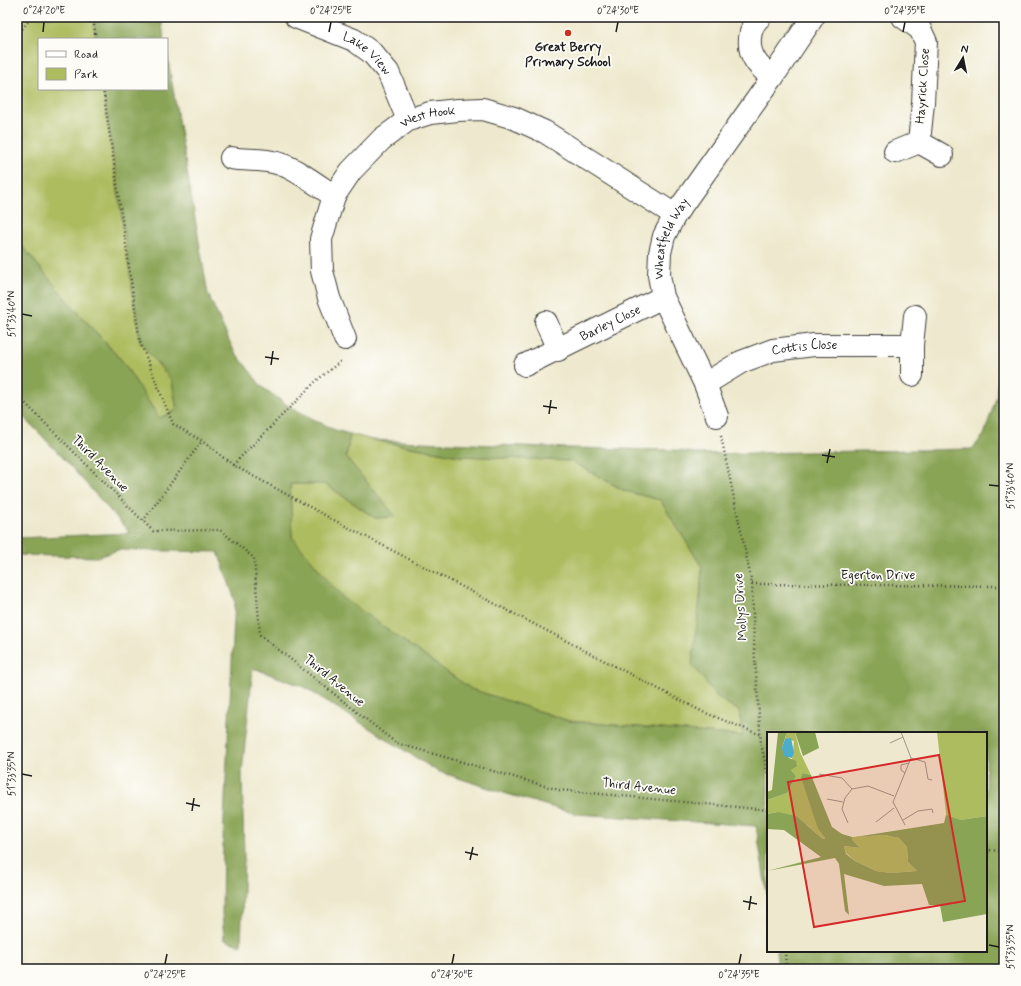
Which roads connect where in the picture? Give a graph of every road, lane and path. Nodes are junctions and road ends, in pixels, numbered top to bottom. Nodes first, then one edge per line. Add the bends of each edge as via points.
1 (32, 17) edge
2 (93, 17) edge
3 (296, 17) edge
4 (760, 17) edge
5 (811, 17) edge
6 (903, 17) edge
7 (17, 35) edge
8 (96, 38) edge
9 (772, 78) junction
10 (103, 90) edge
11 (408, 120) junction
12 (919, 142) junction
13 (894, 152) dead end
14 (942, 155) dead end
15 (231, 158) dead end
16 (334, 196) junction
17 (675, 215) junction
18 (662, 297) junction
19 (915, 316) dead end
20 (546, 322) dead end
21 (345, 340) joint
22 (912, 345) junction
23 (558, 350) junction
24 (525, 365) dead end
25 (912, 374) dead end
26 (705, 384) junction
27 (17, 395) edge
28 (717, 416) joint
29 (202, 441) junction
30 (233, 465) junction
31 (143, 521) junction
32 (752, 584) junction
33 (1004, 586) edge
34 (761, 735) junction
35 (767, 771) edge
36 (767, 810) edge
37 (987, 850) edge
38 (1004, 850) edge
39 (785, 952) edge
40 (786, 969) edge

1 - 7 path
2 - 8 path
3 - 11 street, Lake View via 354,40 372,53 388,72
4 - 9 street via 752,28 751,51 755,60
5 - 9 street, Wheatfield Way
6 - 12 street, Hayrick Close via 920,29 926,42
9 - 17 street, Wheatfield Way
10 - 29 path via 140,342 173,424
11 - 16 street, West Hook via 382,139 351,171
11 - 17 street, West Hook via 430,113 483,109 514,118 545,132
12 - 13 street, Hayrick Close
12 - 14 street, Hayrick Close
15 - 16 street via 285,165
16 - 21 street, West Hook via 321,239 322,271
17 - 18 street, Wheatfield Way via 664,236 660,253
18 - 23 street, Barley Close
18 - 26 street, Wheatfield Way
19 - 22 street
20 - 23 street
21 - 30 path via 342,360 316,381
22 - 25 street
22 - 26 street, Cottis Close via 814,345 773,350 741,362
23 - 24 street, Barley Close
26 - 28 street, Wheatfield Way
27 - 31 path, Third Avenue
28 - 32 path, Mollys Drive
29 - 30 path
29 - 31 path
30 - 34 path via 703,712
31 - 36 path, Third Avenue via 153,531 220,530 254,558 260,635 396,743 559,790
32 - 33 path, Egerton Drive
32 - 34 path, Mollys Drive
34 - 35 path, Mollys Drive
37 - 38 path
39 - 40 path

